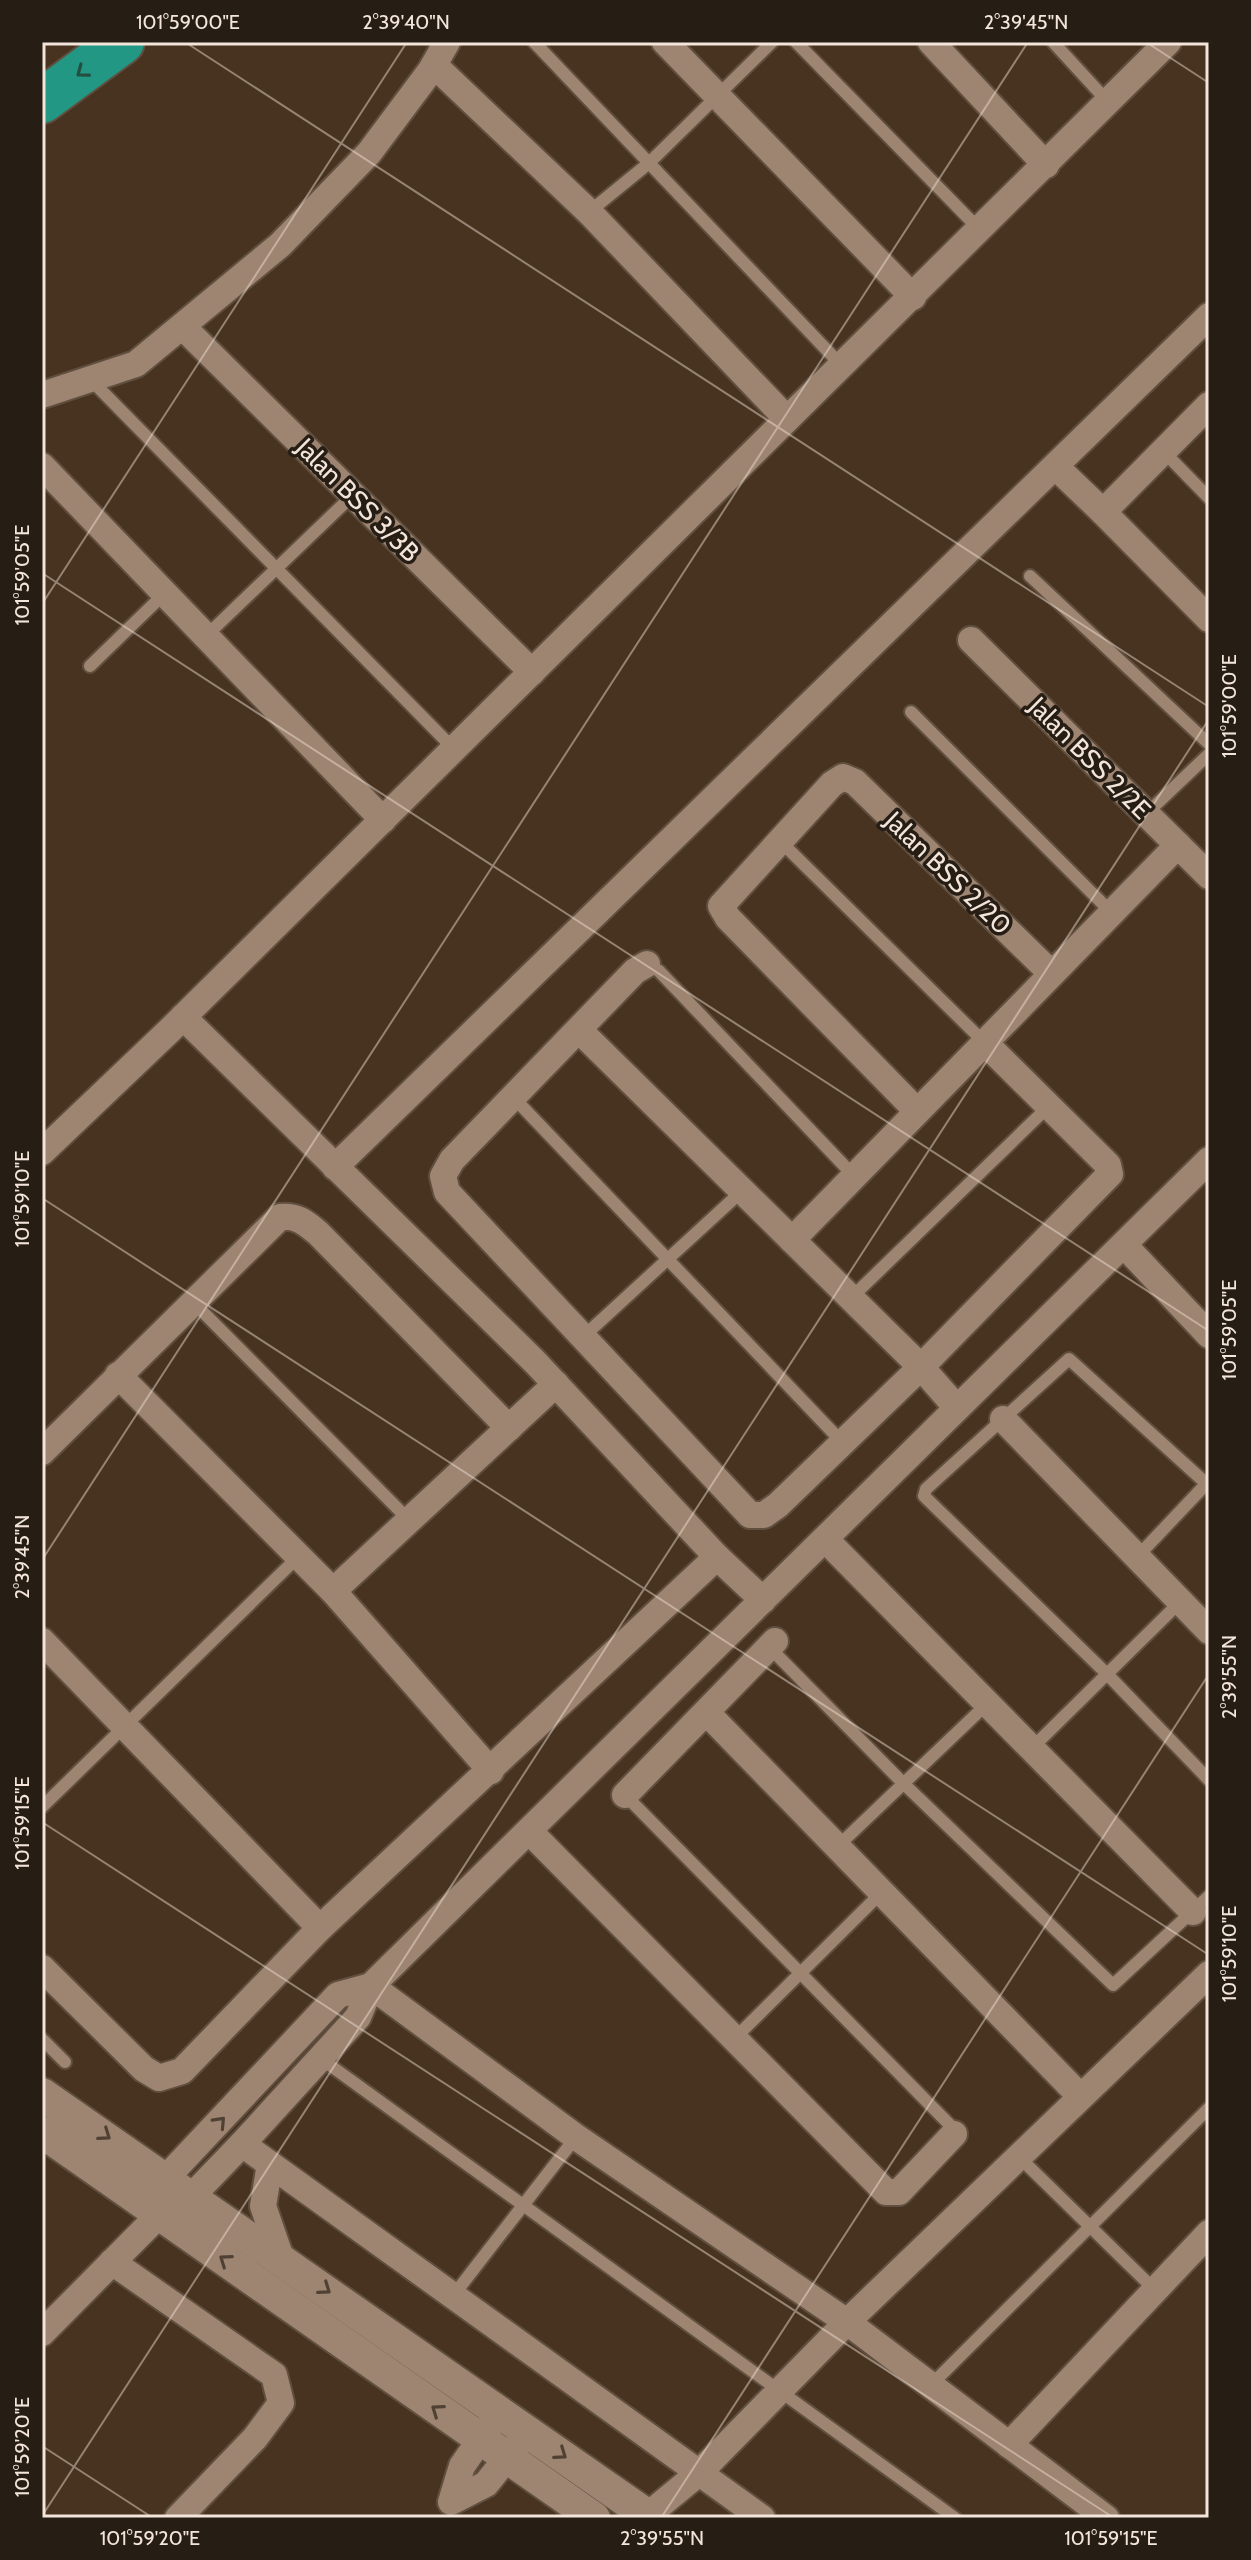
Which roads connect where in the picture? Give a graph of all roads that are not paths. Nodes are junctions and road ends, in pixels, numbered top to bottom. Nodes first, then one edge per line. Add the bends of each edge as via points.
1 (122, 42) edge
2 (447, 42) edge
3 (534, 42) edge
4 (665, 42) edge
5 (772, 42) edge
6 (796, 42) edge
7 (931, 42) edge
8 (1053, 42) edge
9 (1168, 42) edge
10 (434, 65) junction
11 (717, 97) junction
12 (42, 101) edge
13 (1109, 103) junction
14 (649, 163) junction
15 (1046, 165) junction
16 (589, 212) junction
17 (980, 230) junction
18 (913, 297) junction
19 (1209, 316) edge
20 (184, 328) junction
21 (842, 366) junction
22 (90, 379) junction
23 (42, 395) edge
24 (1209, 405) edge
25 (787, 419) junction
26 (1164, 452) junction
27 (42, 466) edge
28 (1056, 467) junction
29 (353, 495) junction
30 (1209, 498) edge
31 (1103, 512) junction
32 (277, 570) junction
33 (1030, 576) dead end
34 (164, 594) junction
35 (1209, 619) edge
36 (206, 636) junction
37 (971, 640) dead end
38 (90, 666) dead end
39 (532, 672) junction
40 (911, 712) dead end
41 (1209, 744) edge
42 (454, 749) junction
43 (1209, 754) edge
44 (1146, 814) junction
45 (383, 820) junction
46 (779, 840) junction
47 (1178, 845) junction
48 (1209, 876) edge
49 (1110, 911) junction
50 (647, 964) joint
51 (1051, 973) junction
52 (183, 1017) junction
53 (579, 1030) junction
54 (984, 1042) junction
55 (514, 1098) junction
56 (1050, 1105) junction
57 (917, 1111) junction
58 (43, 1150) edge
59 (1209, 1160) edge
60 (335, 1167) junction
61 (854, 1176) junction
62 (742, 1191) junction
63 (792, 1240) junction
64 (1124, 1245) junction
65 (667, 1259) junction
66 (851, 1298) junction
67 (193, 1302) junction
68 (1209, 1335) edge
69 (584, 1336) junction
70 (921, 1367) junction
71 (118, 1375) junction
72 (556, 1384) junction
73 (957, 1408) junction
74 (1003, 1419) junction
75 (509, 1428) junction
76 (843, 1443) junction
77 (42, 1452) edge
78 (1208, 1484) edge
79 (409, 1520) junction
80 (825, 1539) junction
81 (299, 1556) junction
82 (717, 1557) junction
83 (1137, 1557) junction
84 (333, 1591) junction
85 (763, 1600) junction
86 (1181, 1601) junction
87 (1209, 1631) edge
88 (42, 1641) edge
89 (772, 1644) joint
90 (1107, 1674) junction
91 (989, 1702) junction
92 (707, 1713) junction
93 (125, 1726) junction
94 (1033, 1747) junction
95 (491, 1771) junction
96 (1209, 1780) edge
97 (903, 1783) junction
98 (625, 1795) joint
99 (42, 1807) edge
100 (529, 1831) junction
101 (838, 1846) junction
102 (883, 1891) junction
103 (1201, 1904) edge
104 (320, 1928) junction
105 (42, 1968) edge
106 (802, 1972) junction
107 (1209, 1974) edge
108 (371, 1986) junction
109 (42, 2039) edge
110 (734, 2039) junction
111 (320, 2058) junction
112 (65, 2062) dead end
113 (42, 2094) edge
114 (1080, 2096) junction
115 (1209, 2108) edge
116 (42, 2132) edge
117 (954, 2134) joint
118 (576, 2137) junction
119 (242, 2144) junction
120 (1019, 2157) junction
121 (270, 2164) junction
122 (179, 2187) junction
123 (523, 2206) junction
124 (160, 2214) junction
125 (1089, 2228) junction
126 (1209, 2233) edge
127 (281, 2258) junction
128 (112, 2262) junction
129 (1155, 2290) junction
130 (452, 2298) junction
131 (847, 2322) junction
132 (42, 2333) edge
133 (929, 2387) junction
134 (779, 2389) junction
135 (500, 2411) junction
136 (527, 2431) junction
137 (480, 2440) junction
138 (1009, 2445) junction
139 (508, 2459) junction
140 (700, 2472) junction
141 (446, 2513) edge
142 (1089, 2513) edge
143 (650, 2517) edge
144 (178, 2518) edge
145 (594, 2518) edge
146 (762, 2518) edge
147 (955, 2518) edge

1 -> 12 highway
2 - 10 street
3 - 14 lane
4 - 11 street
5 - 11 lane
6 - 17 lane
7 - 15 street
8 - 13 lane
9 - 13 street
10 - 16 street
10 - 20 street via 369,153 280,245
11 - 14 lane
11 - 18 street
13 - 15 street
14 - 16 lane
14 - 21 lane
15 - 17 street
16 - 25 street
17 - 18 street
18 - 21 street
19 - 28 street
20 - 22 street via 136,364
20 - 29 street, Jalan BSS 3/3B
21 - 25 street
22 - 23 street
22 - 32 lane
24 - 26 street
25 - 39 street
26 - 30 lane
26 - 31 street
27 - 34 street
28 - 31 street
28 - 60 street
29 - 32 lane
29 - 39 street, Jalan BSS 3/3B
31 - 35 street
32 - 36 lane
32 - 42 lane
33 - 41 lane
34 - 36 street
34 - 38 lane
36 - 45 street
37 - 44 street, Jalan BSS 2/2E
39 - 42 street
40 - 49 lane
42 - 45 street
43 - 44 lane
44 - 47 street, Jalan BSS 2/2E
45 - 52 street
46 - 51 street, Jalan BSS 2/20 via 832,784 843,777 855,782
46 - 54 lane
46 - 57 street via 721,906
47 - 48 street, Jalan BSS 2/2E
47 - 49 street
49 - 51 street
50 - 53 street
50 - 61 lane
51 - 54 street
52 - 58 street
52 - 60 street
53 - 55 street
53 - 62 street
54 - 56 street
54 - 57 street
55 - 65 lane
55 - 69 street via 452,1160 443,1176 447,1192
56 - 66 lane
56 - 70 street via 1108,1165 1110,1174
57 - 61 street
59 - 64 street
60 - 72 street
61 - 63 street
62 - 63 street
62 - 65 lane
63 - 66 street
64 - 68 street
64 - 73 street
65 - 69 lane
65 - 76 lane
66 - 70 street
67 - 71 street
67 - 75 street via 280,1217 300,1219
67 - 79 lane
69 - 76 street via 750,1515 764,1515 778,1505
70 - 73 street
70 - 76 street
71 - 77 street
71 - 81 street
72 - 75 street
72 - 82 street
73 - 80 street
74 - 78 lane via 1073,1360
74 - 83 street
74 - 90 lane via 924,1496
75 - 79 street
78 - 83 lane
79 - 84 street
80 - 85 street
80 - 91 street
81 - 84 street
81 - 93 lane
82 - 85 street
82 - 95 street
83 - 86 street
84 - 95 street
85 - 100 street
86 - 87 street
86 - 90 lane
88 - 93 street
89 - 92 street
89 - 97 lane
90 - 94 lane
90 - 96 lane
91 - 94 street
91 - 97 lane
92 - 98 street
92 - 101 street
93 - 99 lane
93 - 104 street
94 - 103 street
95 - 104 street
97 - 101 lane
97 - 103 lane via 1113,1985
98 - 106 lane
100 - 108 street
100 - 110 street
101 - 102 street
102 - 106 lane
102 - 114 street
104 - 105 street via 182,2071 159,2078
106 - 110 lane
106 - 117 lane
107 - 114 street
108 - 111 street via 358,2017
108 - 118 street
122 -> 108 street via 338,1995
109 - 112 lane
110 - 117 street via 891,2195
111 - 119 street
111 - 123 lane
113 -> 122 street
114 - 120 street
115 - 125 lane
116 - 124 street
118 - 123 lane
118 - 131 street
119 - 121 street
119 - 122 street
120 - 125 lane
120 - 131 street
121 - 127 street via 263,2206
121 - 130 street
122 - 124 street
122 - 127 street
123 - 130 lane
123 - 134 lane
124 - 128 street
137 -> 124 street
125 - 129 lane
125 - 133 lane
126 - 129 street
127 -> 135 street
128 - 132 street
128 - 144 street via 274,2375 281,2403
129 - 138 street
130 - 140 street
131 - 133 street
131 - 134 street
133 - 138 street
134 - 140 street
134 - 147 lane
135 - 136 street
135 - 137 street
136 - 139 street
136 -> 143 street
137 - 139 street
137 - 141 street via 462,2466
138 - 142 street
139 - 141 street via 486,2484
139 - 145 street
140 - 143 street
140 - 146 street

